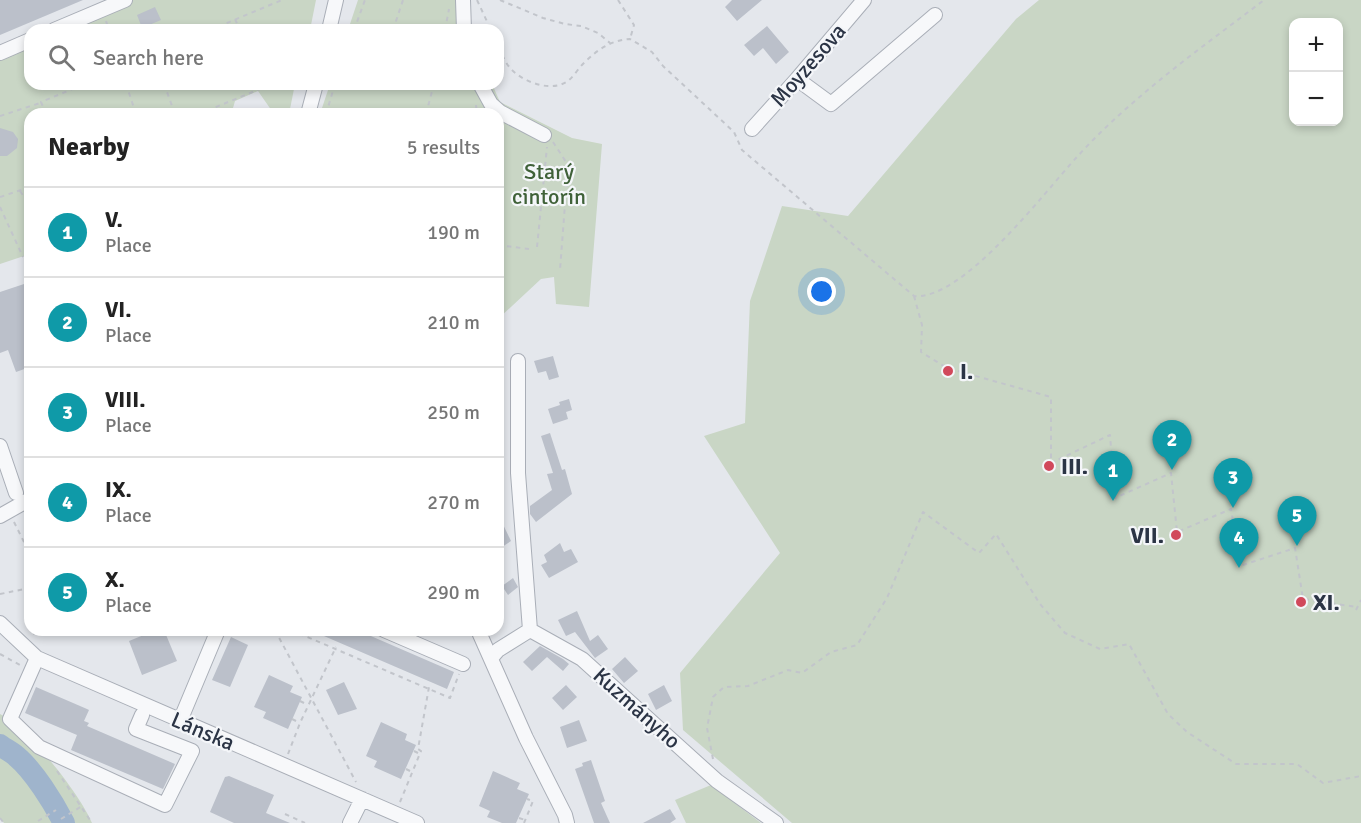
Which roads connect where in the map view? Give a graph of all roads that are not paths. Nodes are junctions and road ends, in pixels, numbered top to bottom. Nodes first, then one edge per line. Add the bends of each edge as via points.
1 (125, 0) edge
2 (336, 0) edge
3 (463, 0) edge
4 (864, 0) edge
5 (935, 15) dead end
6 (68, 24) edge
7 (330, 24) edge
8 (464, 24) edge
9 (24, 43) edge
10 (0, 53) edge
11 (797, 79) junction
12 (314, 90) edge
13 (483, 90) edge
14 (310, 108) edge
15 (496, 108) edge
16 (504, 112) edge
17 (752, 129) dead end
18 (544, 135) road end
19 (518, 361) dead end
20 (0, 446) edge
21 (16, 493) dead end
22 (24, 504) edge
23 (6, 518) edge
24 (0, 623) edge
25 (530, 630) junction
26 (212, 636) edge
27 (398, 636) edge
28 (481, 636) edge
29 (492, 657) junction
30 (463, 664) road end
31 (34, 665) junction
32 (142, 715) dead end
33 (180, 721) junction
34 (360, 793) junction
35 (565, 820) edge
36 (350, 823) edge
37 (417, 823) edge
38 (776, 823) edge

1 - 6 street
2 - 7 street
3 - 8 street
4 - 11 street, Moyzesova
5 - 11 street via 831,104
9 - 10 street
11 - 17 street, Moyzesova
12 - 14 street
13 - 15 street
16 - 18 street
19 - 25 street via 518,473
20 - 21 street
22 - 23 street
24 - 31 street, Lánska
25 - 29 street
25 - 38 street, Kuzmányho via 582,659 717,781
26 - 33 street
27 - 30 street
28 - 29 street
29 - 35 street
31 - 32 street via 10,719 39,747 165,805 192,750 136,729
31 - 33 street, Lánska
33 - 34 street, Lánska via 281,765
34 - 36 street
34 - 37 street, Lánska

